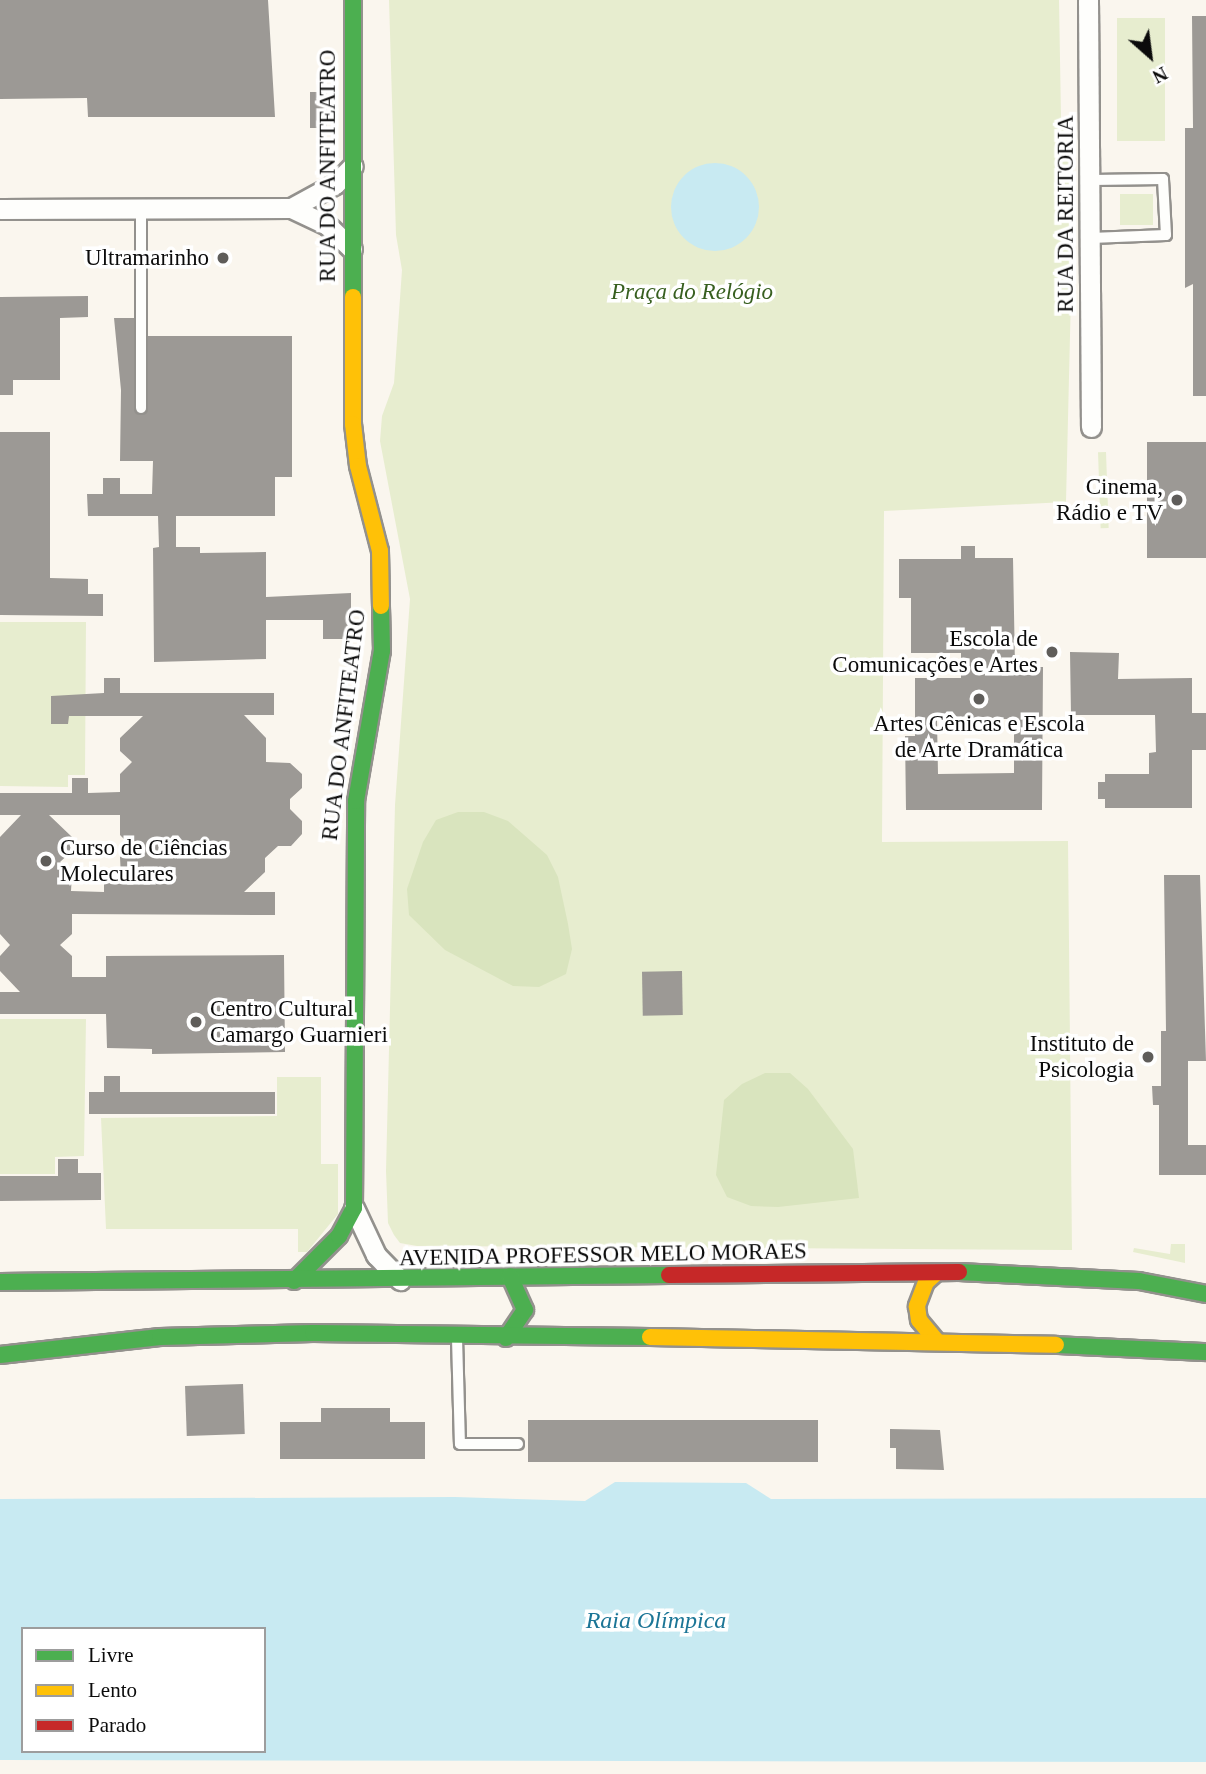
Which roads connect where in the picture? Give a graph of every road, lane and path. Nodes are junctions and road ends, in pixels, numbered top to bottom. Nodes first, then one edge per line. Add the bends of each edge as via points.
1 (354, 0) edge
2 (1088, 0) edge
3 (353, 166) junction
4 (1092, 180) junction
5 (291, 208) junction
6 (0, 209) edge
7 (141, 209) junction
8 (1091, 238) junction
9 (352, 249) junction
10 (141, 408) dead end
11 (1091, 427) dead end
12 (354, 1208) junction
13 (936, 1273) junction
14 (510, 1276) junction
15 (400, 1280) junction
16 (0, 1282) edge
17 (294, 1282) junction
18 (1206, 1294) edge
19 (457, 1337) junction
20 (506, 1338) junction
21 (936, 1340) junction
22 (1206, 1352) edge
23 (0, 1355) edge
24 (518, 1444) dead end

1 - 3 street, RUA DO ANFITEATRO
2 - 4 street, RUA DA REITORIA
3 - 5 street via 335,184
3 - 9 street, RUA DO ANFITEATRO
4 - 8 street, RUA DA REITORIA
4 - 8 lane via 1163,179 1166,234
5 - 7 street
5 - 9 street via 326,224
6 - 7 street
7 - 10 lane
8 - 11 street, RUA DA REITORIA
9 - 12 street, RUA DO ANFITEATRO via 353,424 380,551 384,592 377,691 356,801
12 - 15 street, RUA DO ANFITEATRO via 376,1255
12 - 17 street, RUA DO ANFITEATRO via 339,1236
13 - 14 street, AVENIDA PROFESSOR MELO MORAES
13 - 18 street, AVENIDA PROFESSOR MELO MORAES via 1139,1281
13 - 21 street via 926,1282 917,1306 919,1320
14 - 15 street, AVENIDA PROFESSOR MELO MORAES
14 - 20 street via 526,1310
15 - 17 street, AVENIDA PROFESSOR MELO MORAES
16 - 17 street, AVENIDA PROFESSOR MELO MORAES
19 - 20 street
19 - 23 street via 172,1336
19 - 24 lane via 460,1444
20 - 21 street
21 - 22 street

